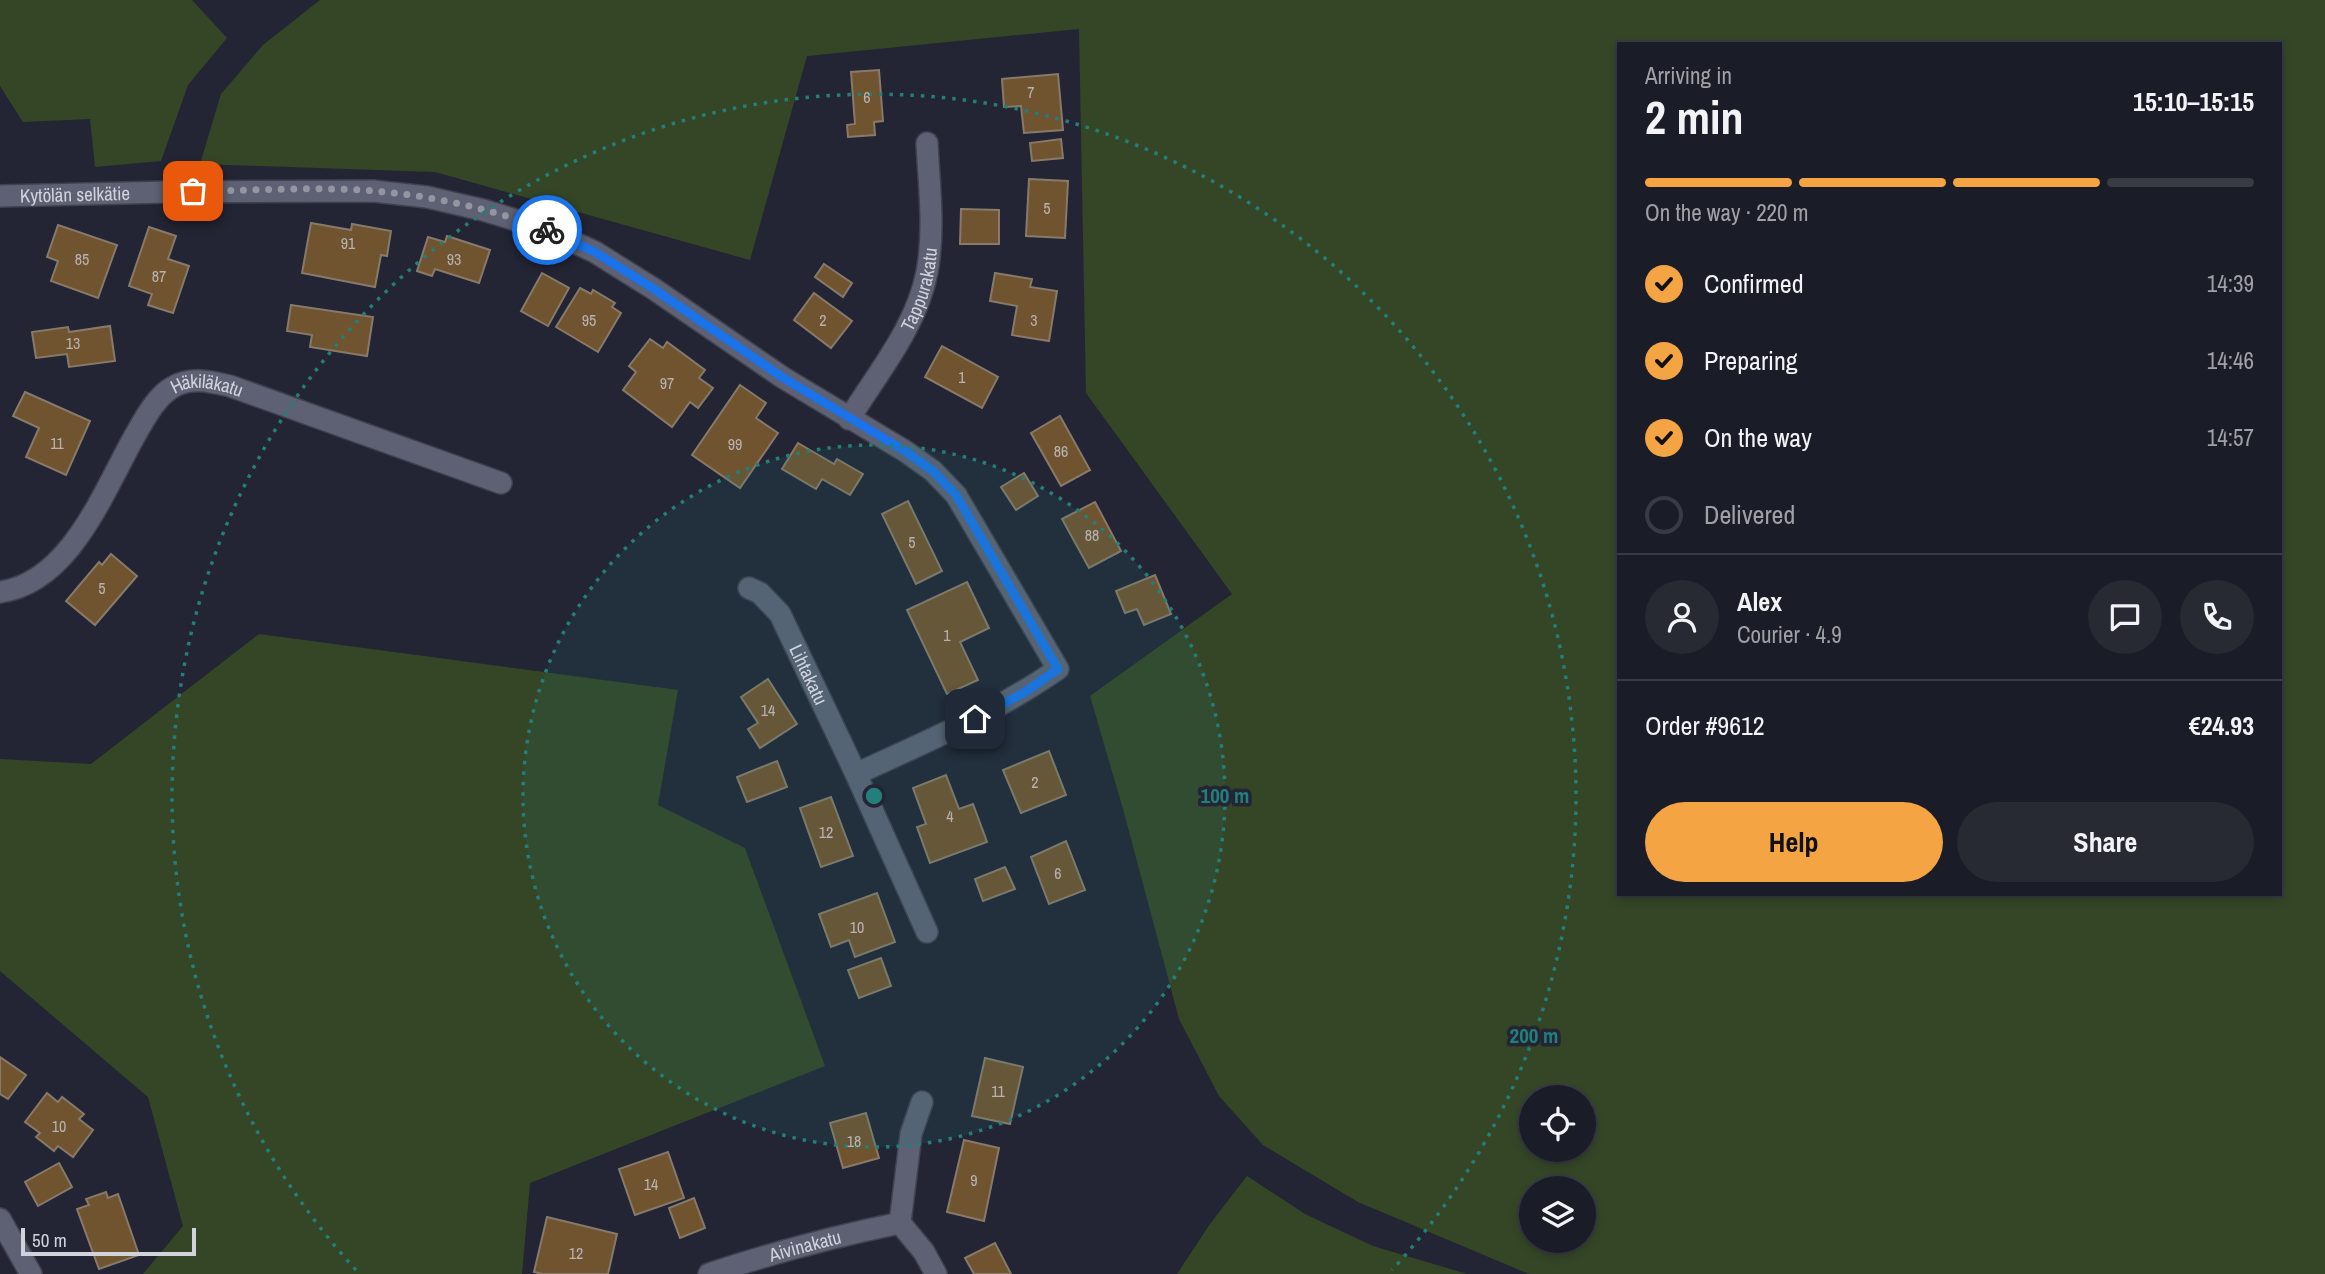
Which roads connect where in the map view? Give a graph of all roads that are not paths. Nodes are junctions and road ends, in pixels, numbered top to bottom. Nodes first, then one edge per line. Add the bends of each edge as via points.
1 (926, 143) dead end
2 (0, 196) edge
3 (849, 419) junction
4 (501, 483) dead end
5 (749, 587) dead end
6 (0, 592) edge
7 (856, 774) junction
8 (927, 932) dead end
9 (922, 1102) dead end
10 (0, 1219) edge
11 (900, 1223) junction
12 (31, 1274) edge
13 (709, 1274) edge
14 (936, 1274) edge

1 - 3 street, Tappurakatu via 931,228 927,272 916,307
2 - 3 street, Kytölän selkätie via 373,191 483,210 545,229 595,252
3 - 7 street, Kytölän selkätie via 905,451 956,495 1058,669 975,719
4 - 6 street, Häkiläkatu via 230,386 189,381 173,386 158,400 67,551 45,574
5 - 7 street, Lihtakatu via 780,614
7 - 8 street, Lihtakatu
9 - 11 street via 911,1134
10 - 12 street
11 - 13 street, Aivinakatu via 800,1246
11 - 14 street

